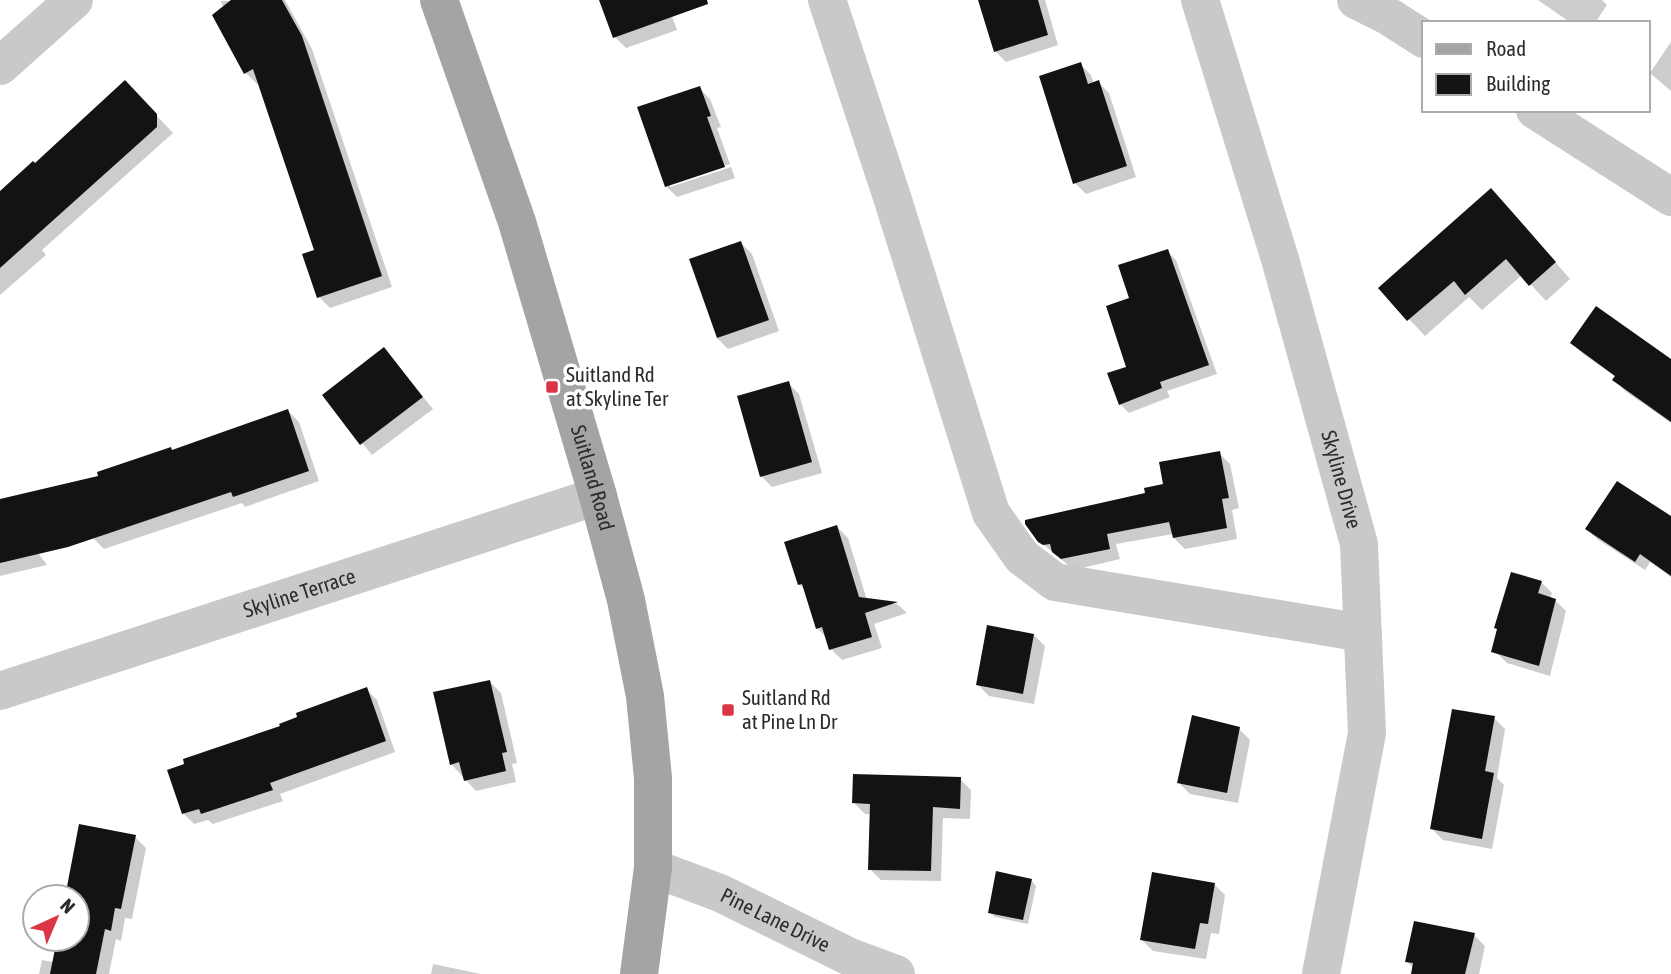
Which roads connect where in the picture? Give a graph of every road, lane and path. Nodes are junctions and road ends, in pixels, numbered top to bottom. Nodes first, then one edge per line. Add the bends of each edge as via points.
1 (74, 0) edge
2 (439, 0) edge
3 (827, 0) edge
4 (1200, 0) edge
5 (1356, 0) edge
6 (1422, 38) edge
7 (0, 66) edge
8 (1538, 112) edge
9 (1671, 197) edge
10 (598, 496) junction
11 (1363, 632) junction
12 (0, 691) edge
13 (653, 868) junction
14 (639, 974) edge
15 (896, 974) edge
16 (1321, 974) edge

1 - 7 street
2 - 10 main road, Suitland Road via 517,222
3 - 11 street via 991,513 1022,557 1055,582
4 - 11 street, Skyline Drive via 1280,259 1359,544
5 - 6 street
8 - 9 street
10 - 12 street, Skyline Terrace
10 - 13 main road, Suitland Road via 645,696 653,778
11 - 16 street, Skyline Drive via 1367,733
13 - 14 main road, Suitland Road
13 - 15 street, Pine Lane Drive via 720,892 850,957

